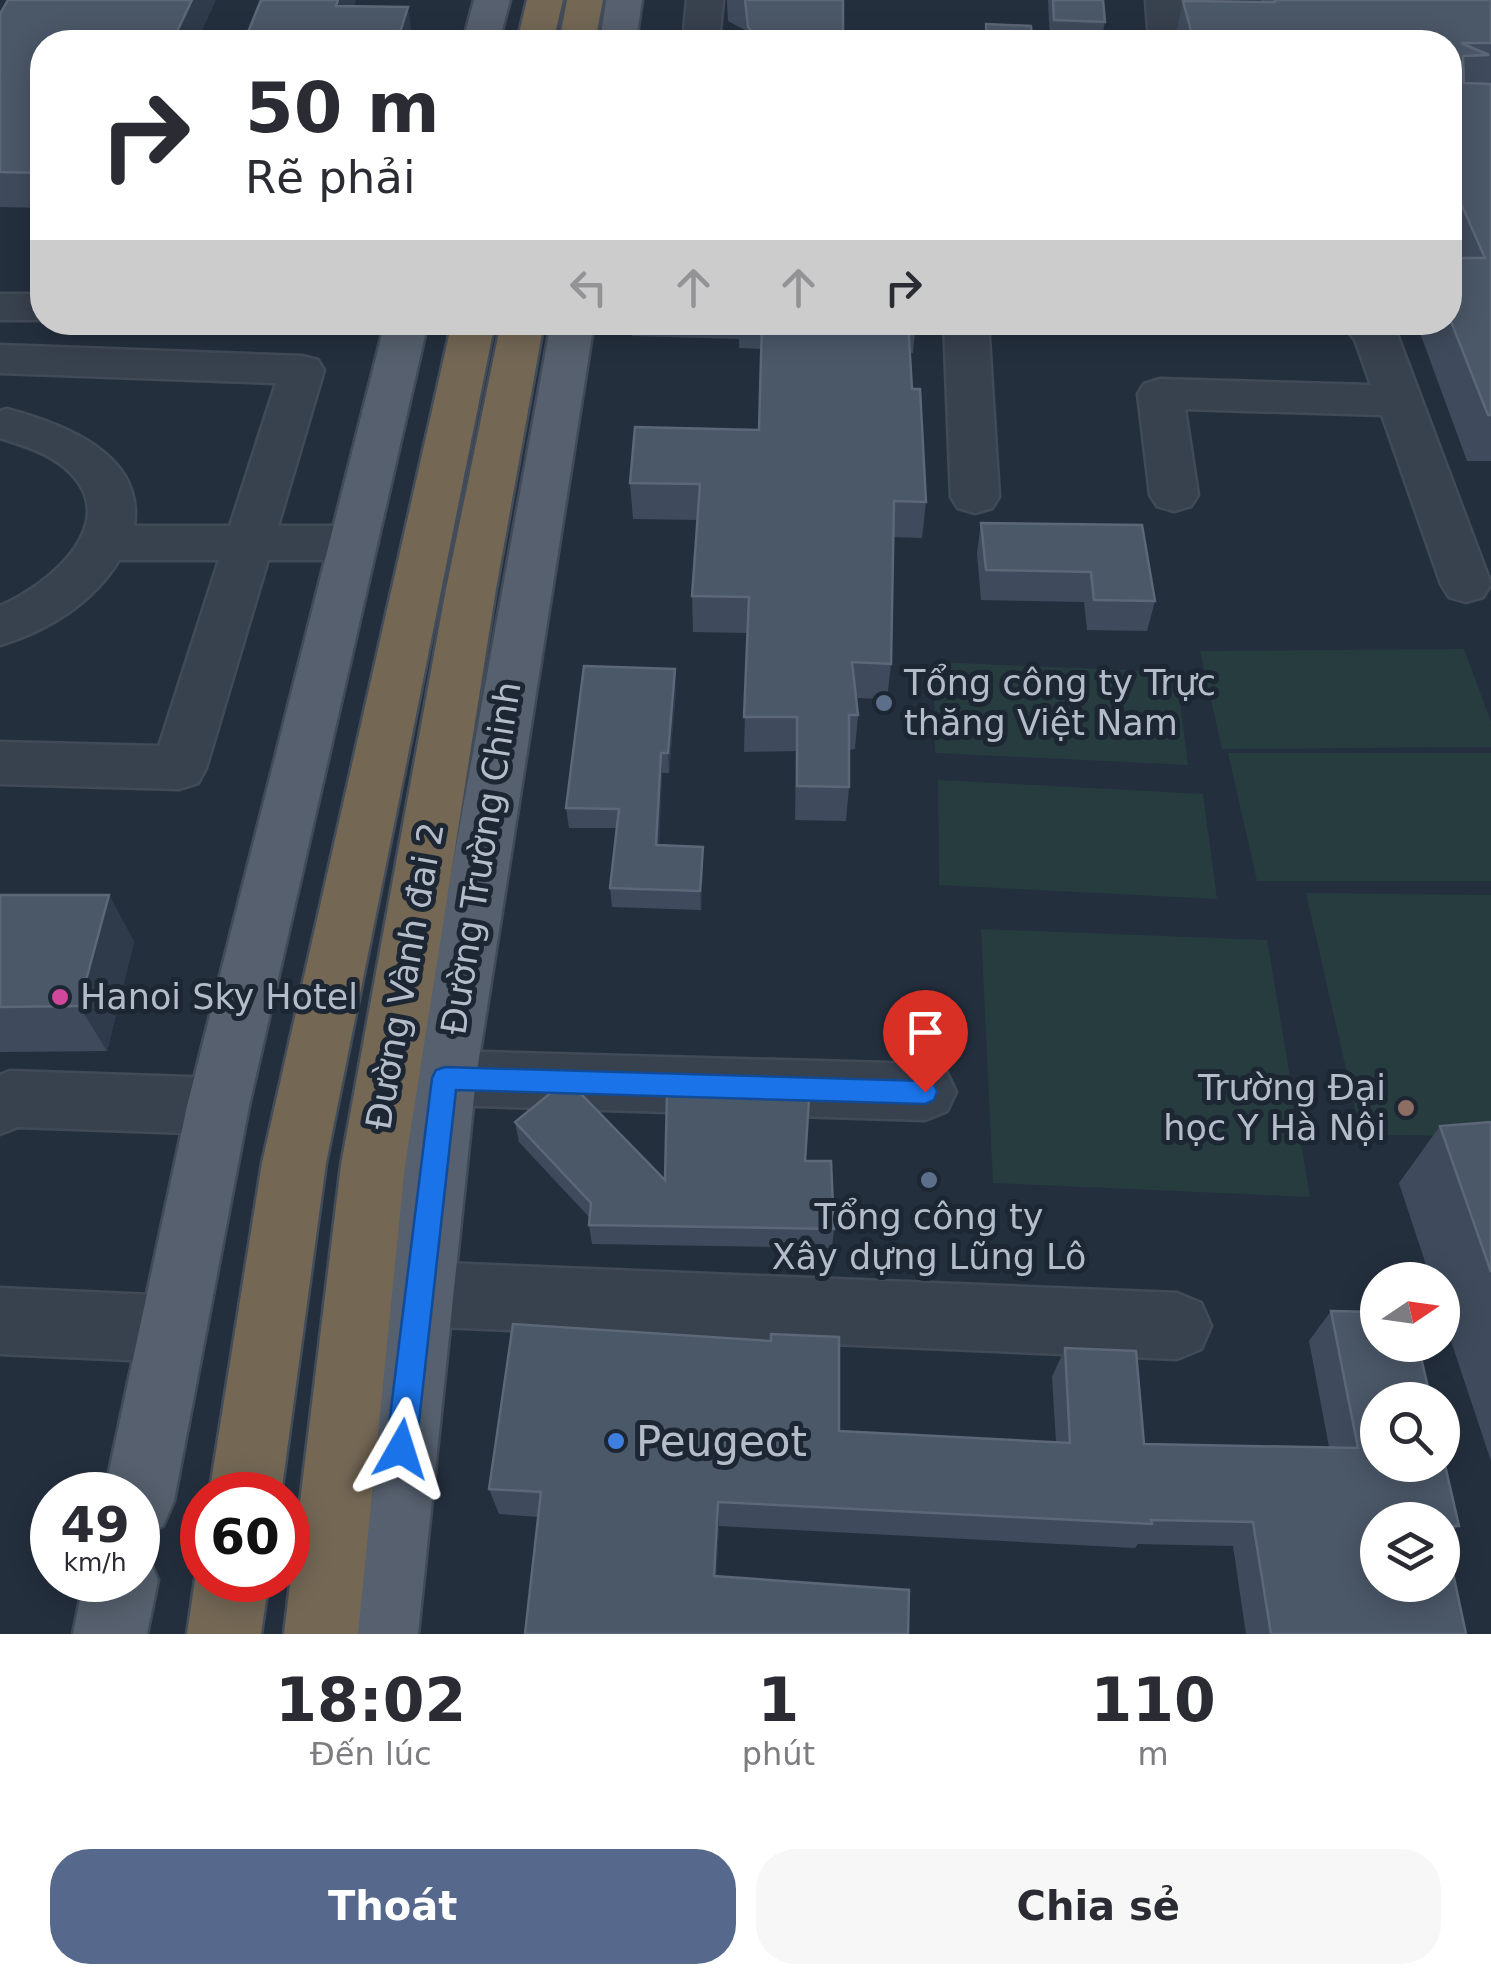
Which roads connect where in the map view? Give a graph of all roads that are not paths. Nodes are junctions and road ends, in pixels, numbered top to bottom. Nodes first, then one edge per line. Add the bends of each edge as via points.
1 (492, 0) edge
2 (545, 0) edge
3 (586, 0) edge
4 (624, 0) edge
5 (1164, 0) edge
6 (484, 30) edge
7 (538, 30) edge
8 (580, 30) edge
9 (620, 30) edge
10 (1165, 30) edge
11 (0, 268) edge
12 (30, 269) edge
13 (0, 307) edge
14 (30, 307) edge
15 (404, 335) edge
16 (471, 335) edge
17 (520, 335) edge
18 (570, 335) edge
19 (967, 335) edge
20 (1374, 335) edge
21 (32, 347) edge
22 (1400, 401) junction
23 (4, 431) edge
24 (1174, 495) dead end
25 (975, 497) dead end
26 (108, 543) junction
27 (248, 543) junction
28 (354, 543) junction
29 (1466, 584) dead end
30 (0, 628) edge
31 (0, 763) edge
32 (445, 1078) junction
33 (925, 1092) dead end
34 (0, 1106) edge
35 (218, 1106) junction
36 (418, 1294) junction
37 (0, 1322) edge
38 (1177, 1326) dead end
39 (173, 1329) junction
40 (144, 1472) edge
41 (248, 1472) edge
42 (117, 1602) edge
43 (229, 1602) edge
44 (110, 1634) edge
45 (224, 1634) edge
46 (321, 1634) edge
47 (381, 1634) edge

1 - 6 main road
2 - 7 highway
3 - 8 highway
4 - 9 main road
5 - 10 street
11 - 12 street
13 - 14 street
15 - 28 main road
16 - 41 highway, Đường Vành đai 2 via 294,1163
17 - 46 highway, Đường Vành đai 2 via 373,1166
18 - 32 main road, Đường Trường Chinh
19 - 25 street
20 - 22 street
21 - 23 street
21 - 27 street via 302,370
22 - 24 street via 1160,394
22 - 29 street
23 - 26 street via 82,457 103,478
26 - 27 street
26 - 30 street via 49,604
27 - 28 street
27 - 31 street via 179,768
28 - 35 main road
32 - 33 street
32 - 36 main road, Đường Trường Chinh
34 - 35 street via 10,1099
35 - 39 main road
36 - 38 street
36 - 47 main road, Đường Trường Chinh
37 - 39 street
39 - 40 main road
42 - 44 main road
43 - 45 highway

